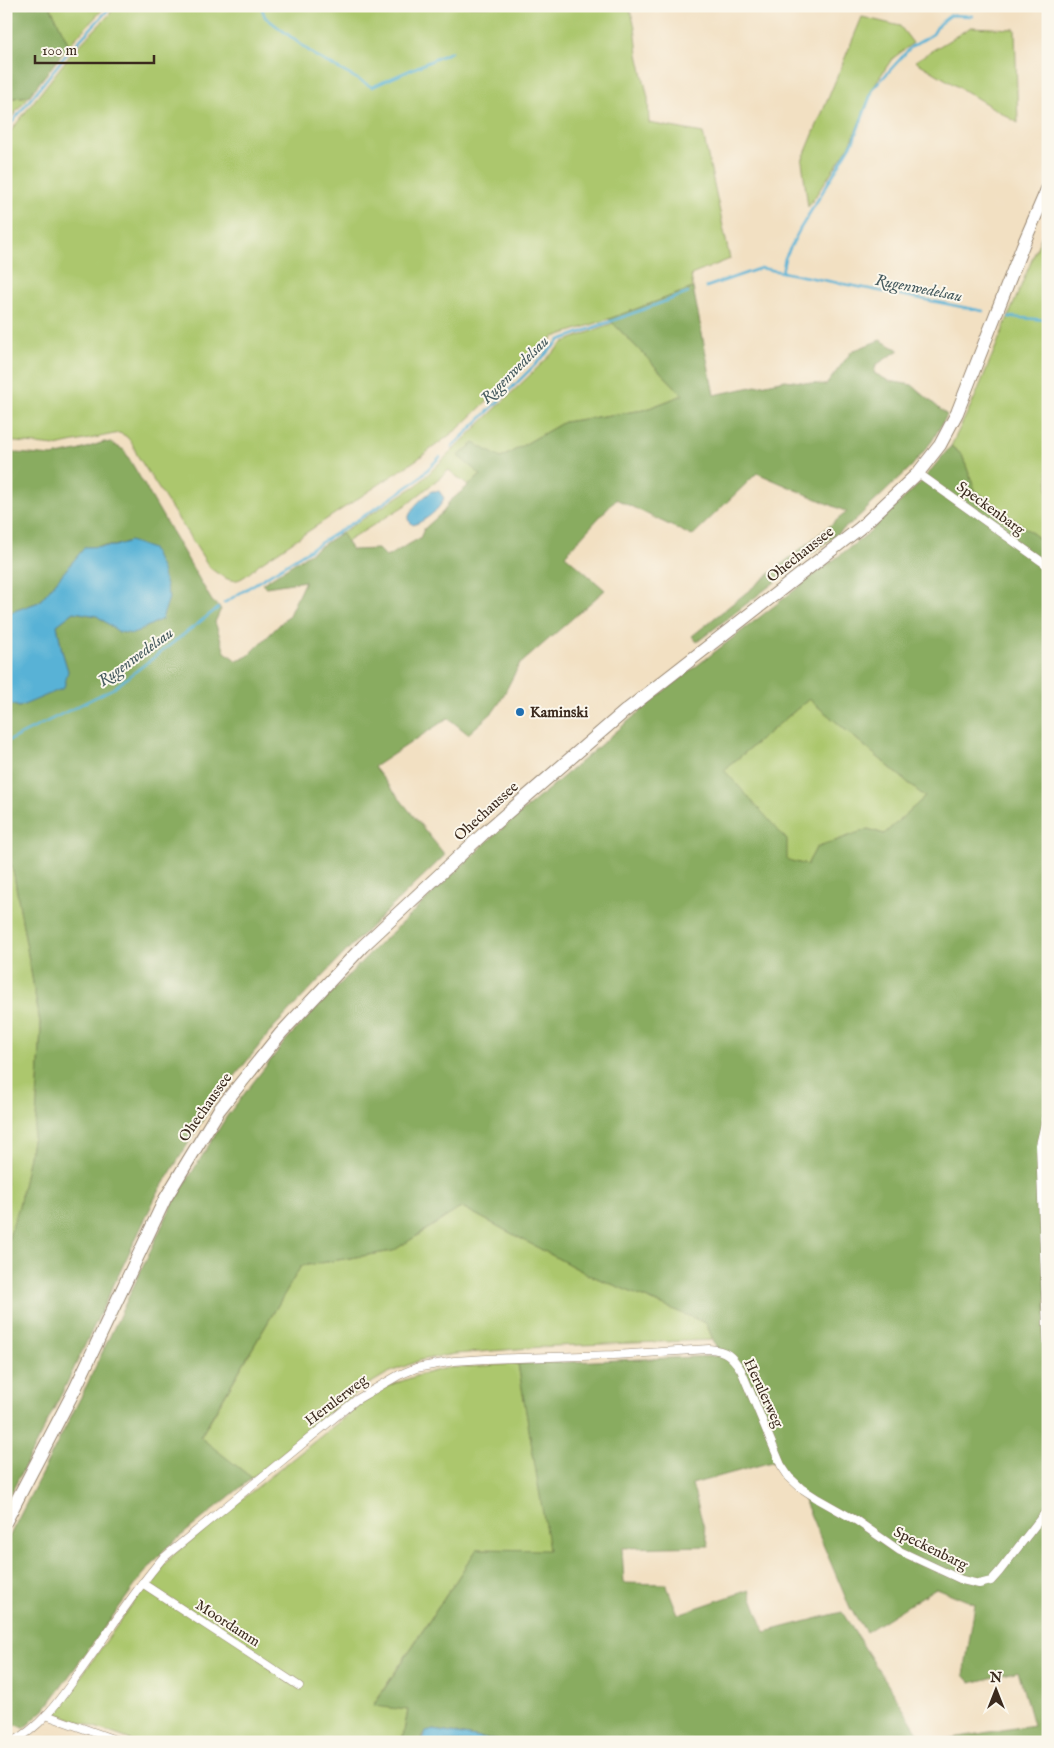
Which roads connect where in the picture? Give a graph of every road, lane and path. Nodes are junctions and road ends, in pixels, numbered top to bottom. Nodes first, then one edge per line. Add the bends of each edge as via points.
1 (1048, 187) edge
2 (918, 473) junction
3 (1048, 566) edge
4 (1046, 1119) dead end
5 (1048, 1357) edge
6 (835, 1509) joint
7 (1048, 1509) edge
8 (6, 1521) edge
9 (142, 1583) junction
10 (299, 1686) dead end
11 (46, 1715) junction
12 (12, 1742) edge
13 (121, 1742) edge

1 - 2 main road, Ohechaussee via 957,413 940,444
2 - 3 street, Speckenbarg
2 - 8 main road, Ohechaussee via 860,528 624,712 483,834 363,946 280,1033 219,1110 165,1199 75,1389
4 - 5 street via 1040,1145
6 - 7 street, Speckenbarg via 900,1551 962,1580 979,1584 991,1581
6 - 9 street, Herulerweg via 789,1477 741,1370 734,1359 720,1349 454,1361 416,1368 356,1400 176,1546
9 - 10 street, Moordamm
9 - 11 street, Herulerweg
11 - 12 street, Herulerweg
11 - 13 street

